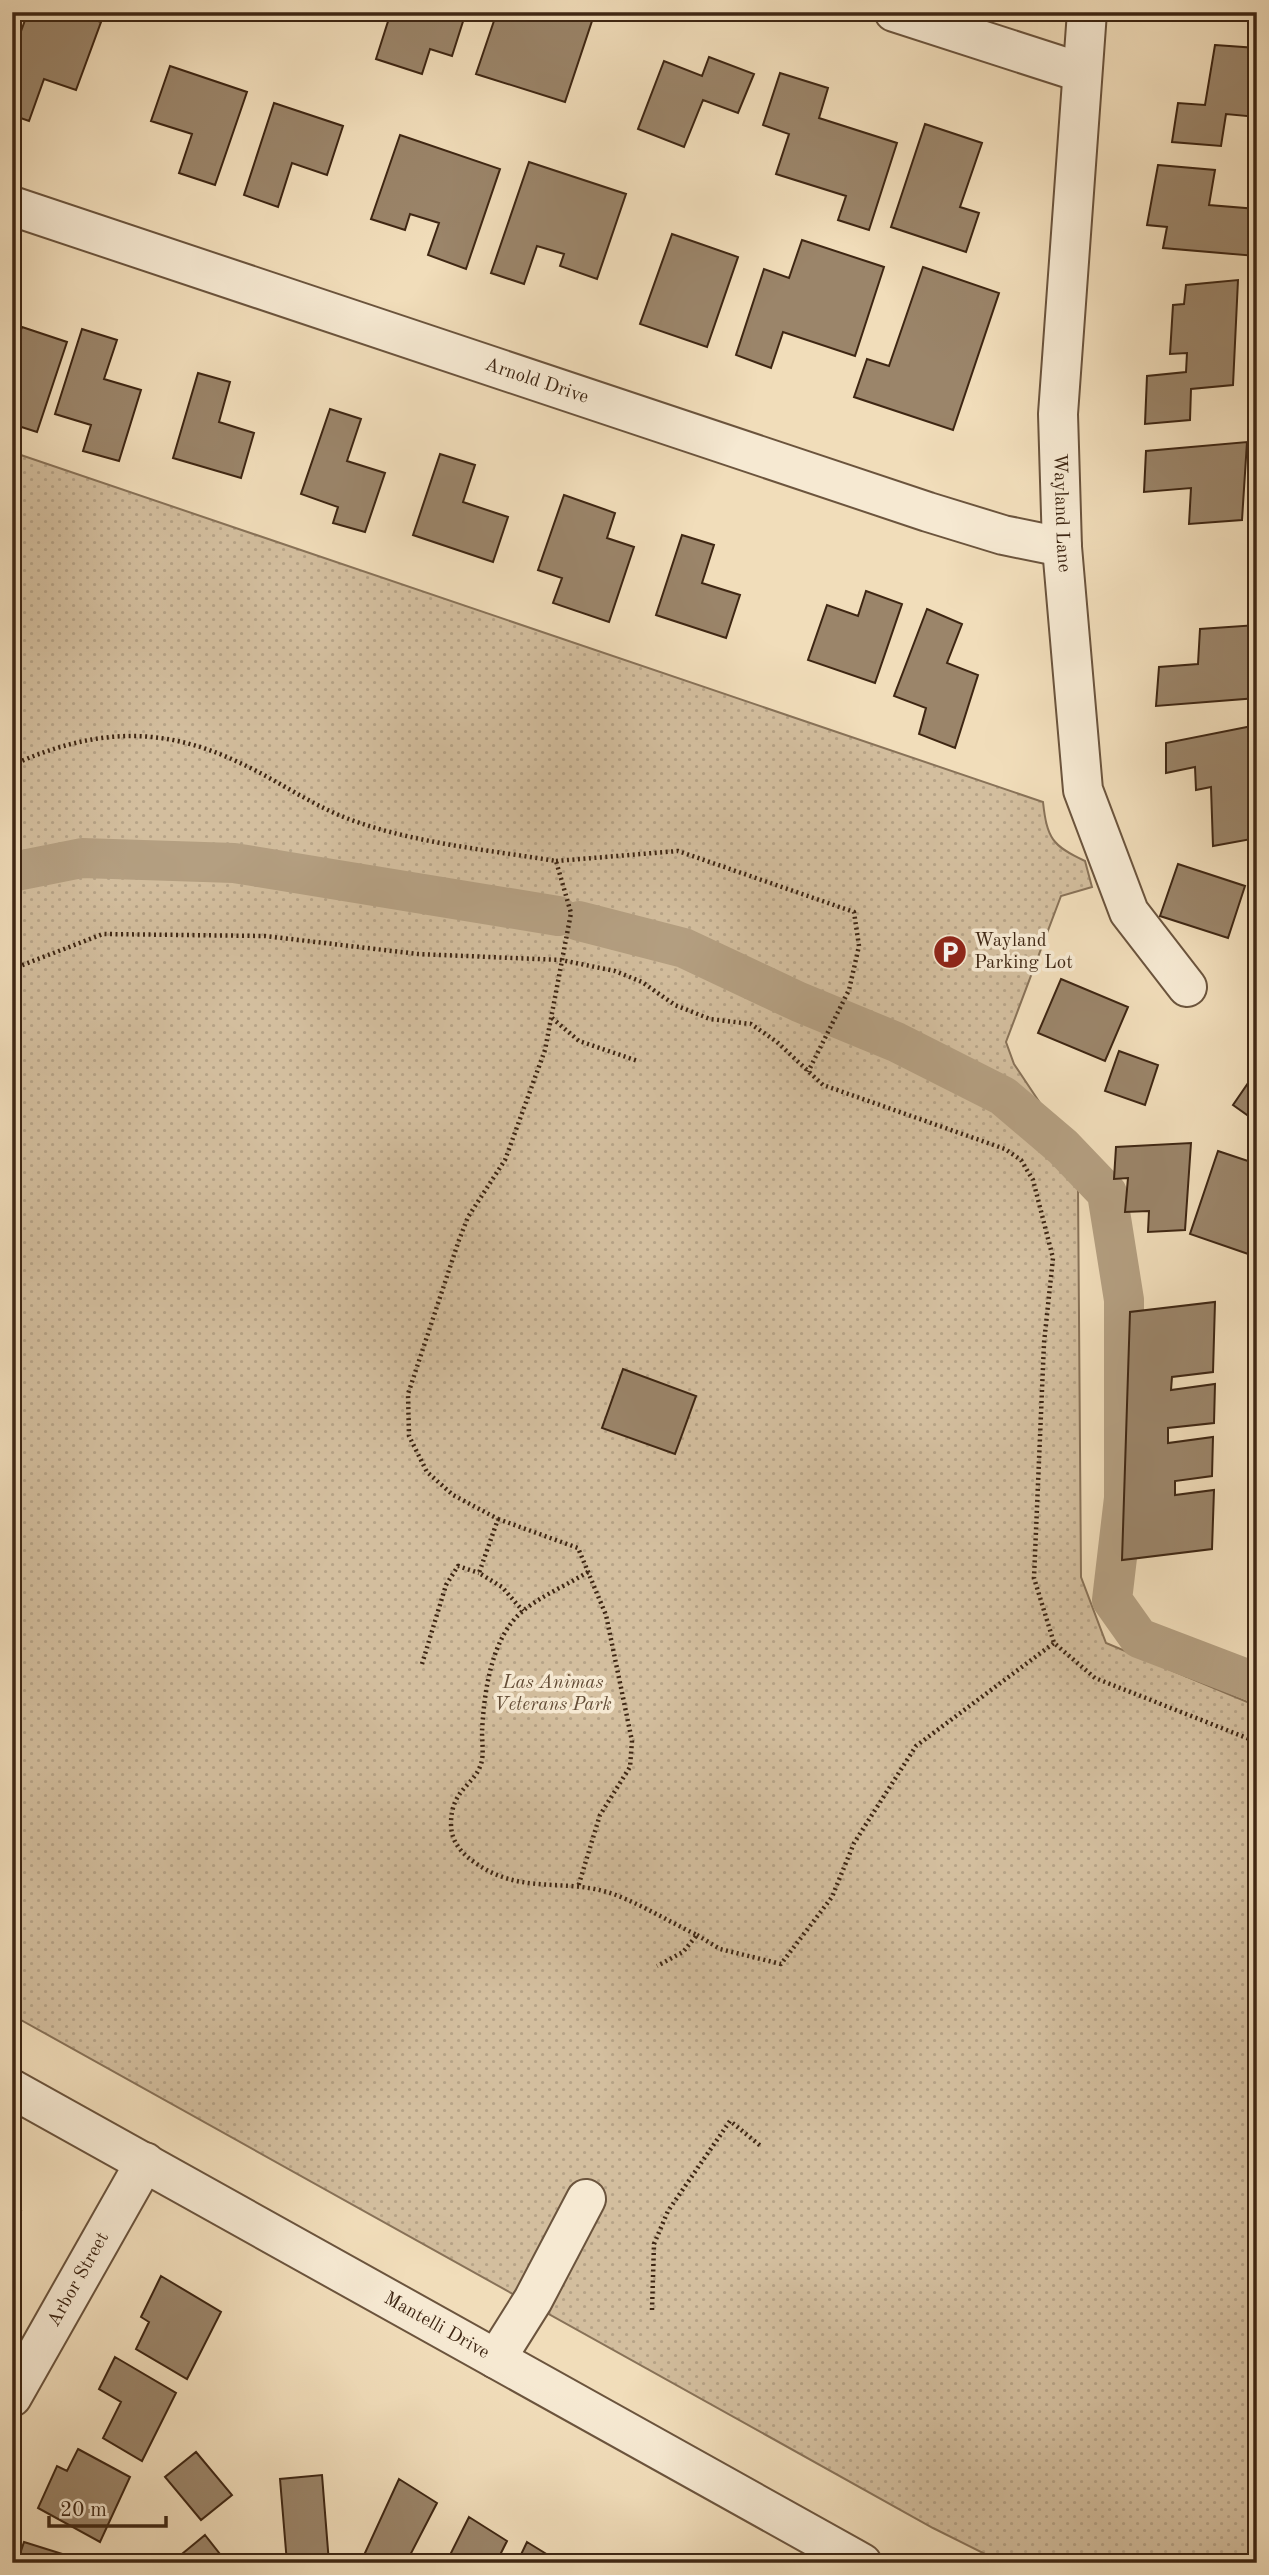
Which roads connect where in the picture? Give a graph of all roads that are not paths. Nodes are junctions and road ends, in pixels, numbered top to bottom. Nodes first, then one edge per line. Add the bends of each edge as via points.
1 (894, 12) edge
2 (1087, 12) edge
3 (1080, 72) junction
4 (12, 206) edge
5 (1062, 547) junction
6 (1187, 987) dead end
7 (12, 2089) edge
8 (145, 2162) junction
9 (586, 2199) dead end
10 (496, 2359) junction
11 (12, 2397) edge
12 (862, 2563) edge

1 - 3 street
2 - 3 street, Wayland Lane
3 - 5 street, Wayland Lane via 1058,414
4 - 5 street, Arnold Drive via 928,512
5 - 6 street, Wayland Lane via 1083,790 1129,912
7 - 8 street, Mantelli Drive
8 - 10 street, Mantelli Drive
8 - 11 street, Arbor Street
9 - 10 street
10 - 12 street, Mantelli Drive

